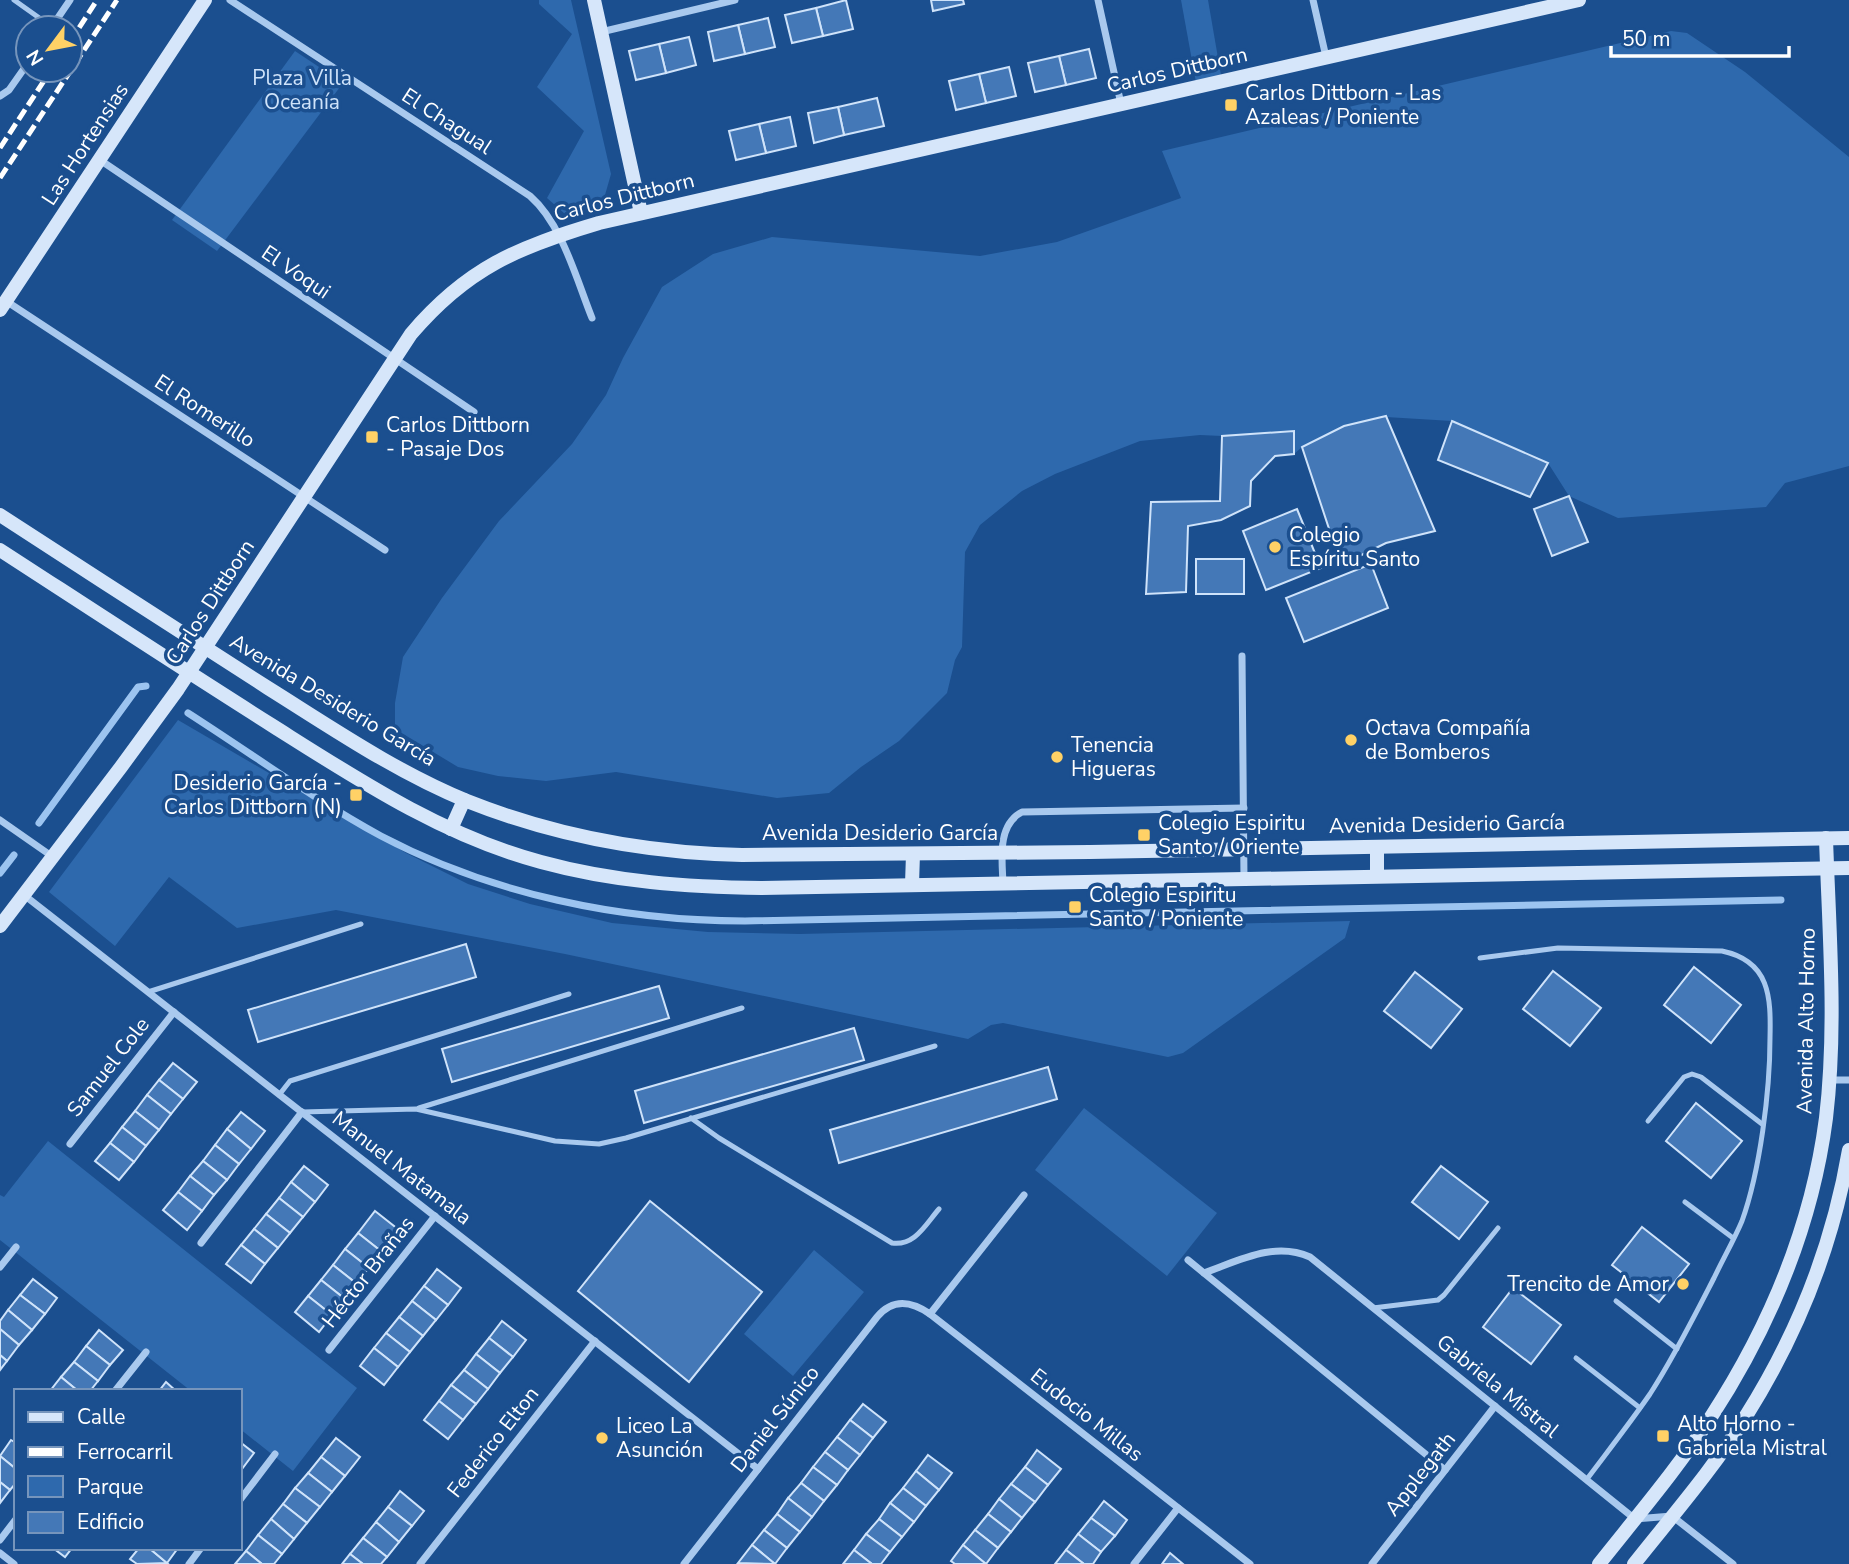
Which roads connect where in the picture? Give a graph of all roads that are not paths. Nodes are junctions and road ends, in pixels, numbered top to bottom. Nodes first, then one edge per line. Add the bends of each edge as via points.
1 (14, 0) edge
2 (205, 0) edge
3 (230, 0) edge
4 (594, 0) edge
5 (735, 0) edge
6 (1098, 0) edge
7 (1313, 0) edge
8 (1578, 0) edge
9 (34, 14) edge
10 (601, 32) junction
11 (1326, 58) junction
12 (14, 83) edge
13 (0, 96) edge
14 (1121, 104) junction
15 (100, 160) junction
16 (641, 213) junction
17 (558, 235) junction
18 (3, 306) edge
19 (592, 318) dead end
20 (394, 359) junction
21 (474, 412) dead end
22 (304, 497) junction
23 (0, 515) edge
24 (385, 550) dead end
25 (0, 551) edge
26 (206, 648) junction
27 (1242, 656) dead end
28 (189, 673) junction
29 (464, 800) junction
30 (1244, 808) junction
31 (0, 820) edge
32 (451, 829) junction
33 (1826, 838) junction
34 (1849, 838) edge
35 (1377, 847) junction
36 (1244, 849) junction
37 (1002, 853) junction
38 (913, 854) junction
39 (53, 857) junction
40 (1827, 868) junction
41 (1849, 868) edge
42 (1377, 876) junction
43 (1244, 879) junction
44 (1003, 883) junction
45 (912, 884) junction
46 (24, 895) junction
47 (361, 924) dead end
48 (0, 926) edge
49 (1480, 958) dead end
50 (148, 992) junction
51 (569, 994) dead end
52 (743, 1008) dead end
53 (174, 1012) junction
54 (935, 1046) dead end
55 (1829, 1080) junction
56 (1849, 1080) edge
57 (279, 1095) junction
58 (416, 1109) junction
59 (302, 1112) junction
60 (691, 1118) junction
61 (1648, 1121) dead end
62 (1762, 1124) junction
63 (70, 1144) dead end
64 (1849, 1150) edge
65 (1024, 1195) dead end
66 (1685, 1202) dead end
67 (939, 1209) dead end
68 (435, 1216) junction
69 (1498, 1228) dead end
70 (1733, 1238) junction
71 (201, 1244) dead end
72 (16, 1247) dead end
73 (1188, 1260) dead end
74 (0, 1267) edge
75 (1204, 1273) junction
76 (1616, 1301) dead end
77 (900, 1303) joint
78 (1373, 1308) junction
79 (930, 1314) junction
80 (595, 1341) junction
81 (1677, 1349) junction
82 (330, 1350) dead end
83 (146, 1352) dead end
84 (1576, 1358) dead end
85 (118, 1389) edge
86 (1496, 1406) junction
87 (1640, 1408) junction
88 (275, 1454) dead end
89 (758, 1469) junction
90 (1445, 1470) junction
91 (1587, 1479) junction
92 (242, 1497) edge
93 (1178, 1508) junction
94 (1672, 1516) junction
95 (1635, 1519) junction
96 (14, 1522) edge
97 (0, 1540) edge
98 (0, 1553) edge
99 (15, 1564) edge
100 (420, 1564) edge
101 (684, 1564) edge
102 (1134, 1564) edge
103 (1250, 1564) edge
104 (1372, 1564) edge
105 (1600, 1564) edge
106 (1634, 1564) edge
107 (1733, 1564) edge

1 - 9 lane
2 - 15 main road, Las Hortensias
3 - 17 street, El Chagual via 530,196 546,212
4 - 10 main road
5 - 10 street
6 - 14 street
7 - 11 street
8 - 11 main road, Carlos Dittborn
10 - 16 main road
11 - 14 main road, Carlos Dittborn
12 - 13 street
14 - 16 main road, Carlos Dittborn
15 - 18 main road, Las Hortensias
15 - 20 street, El Voqui
16 - 17 main road, Carlos Dittborn
17 - 19 street, El Chagual
17 - 20 main road, Carlos Dittborn via 510,253 467,280 428,314
18 - 22 street, El Romerillo
20 - 21 street, El Voqui
20 - 22 main road, Carlos Dittborn
22 - 24 street, El Romerillo
22 - 26 main road, Carlos Dittborn
23 - 26 main road, Avenida Desiderio García
25 - 28 main road
26 - 28 main road, Carlos Dittborn
26 - 29 main road, Avenida Desiderio García via 362,747
27 - 30 street
28 - 32 main road via 367,785
28 - 39 main road, Carlos Dittborn
29 - 32 main road
29 - 38 main road, Avenida Desiderio García via 559,831 648,849 719,855
30 - 36 street
30 - 37 street via 1023,812 1010,820
31 - 39 street
32 - 45 main road via 539,862 627,881 710,888
33 - 34 main road, Avenida Desiderio García
33 - 35 main road, Avenida Desiderio García
33 - 40 main road, Avenida Alto Horno
35 - 36 main road, Avenida Desiderio García
35 - 42 main road
36 - 37 main road, Avenida Desiderio García
36 - 43 street
37 - 38 main road, Avenida Desiderio García
37 - 44 street
38 - 45 main road
39 - 46 main road, Carlos Dittborn
40 - 41 main road
40 - 42 main road
40 - 55 main road, Avenida Alto Horno
42 - 43 main road
43 - 44 main road
44 - 45 main road
46 - 48 main road, Carlos Dittborn
46 - 50 street, Manuel Matamala
47 - 50 lane
49 - 62 lane via 1558,948 1712,950 1749,962 1762,976 1768,993 1770,1053
50 - 53 street, Manuel Matamala
51 - 57 lane via 290,1081
52 - 58 lane
53 - 57 street, Manuel Matamala
53 - 63 street, Samuel Cole
54 - 60 lane
55 - 56 street
55 - 95 main road, Avenida Alto Horno via 1814,1188 1773,1306 1710,1419
57 - 59 street, Manuel Matamala
58 - 59 lane
58 - 60 lane via 580,1144 626,1138
59 - 68 street, Manuel Matamala
59 - 71 street
60 - 67 lane via 892,1243 908,1243
61 - 62 lane via 1684,1077 1692,1074 1701,1076
62 - 70 lane via 1752,1186
64 - 94 main road via 1817,1272 1784,1348 1745,1418
65 - 79 street
66 - 70 lane
68 - 80 street, Manuel Matamala
68 - 82 street, Héctor Brañas
69 - 78 lane via 1437,1300
70 - 81 lane
72 - 74 street
73 - 75 street
75 - 78 street, Gabriela Mistral via 1270,1251 1292,1251 1310,1257
75 - 90 street
76 - 81 lane
77 - 79 street, Eudocio Millas
77 - 89 street, Daniel Súnico via 877,1317
78 - 86 street, Gabriela Mistral
79 - 93 street, Eudocio Millas
80 - 89 street, Manuel Matamala
80 - 100 street, Federico Elton
81 - 87 lane
83 - 85 street
84 - 87 lane
86 - 90 street, Applegath
86 - 91 street, Gabriela Mistral
87 - 91 lane
88 - 92 street
89 - 101 street, Daniel Súnico
90 - 104 street, Applegath
91 - 95 street, Gabriela Mistral
93 - 102 street
93 - 103 street, Eudocio Millas
94 - 95 street
94 - 106 main road
94 - 107 street
95 - 105 main road, Avenida Alto Horno
96 - 97 street
98 - 99 street

